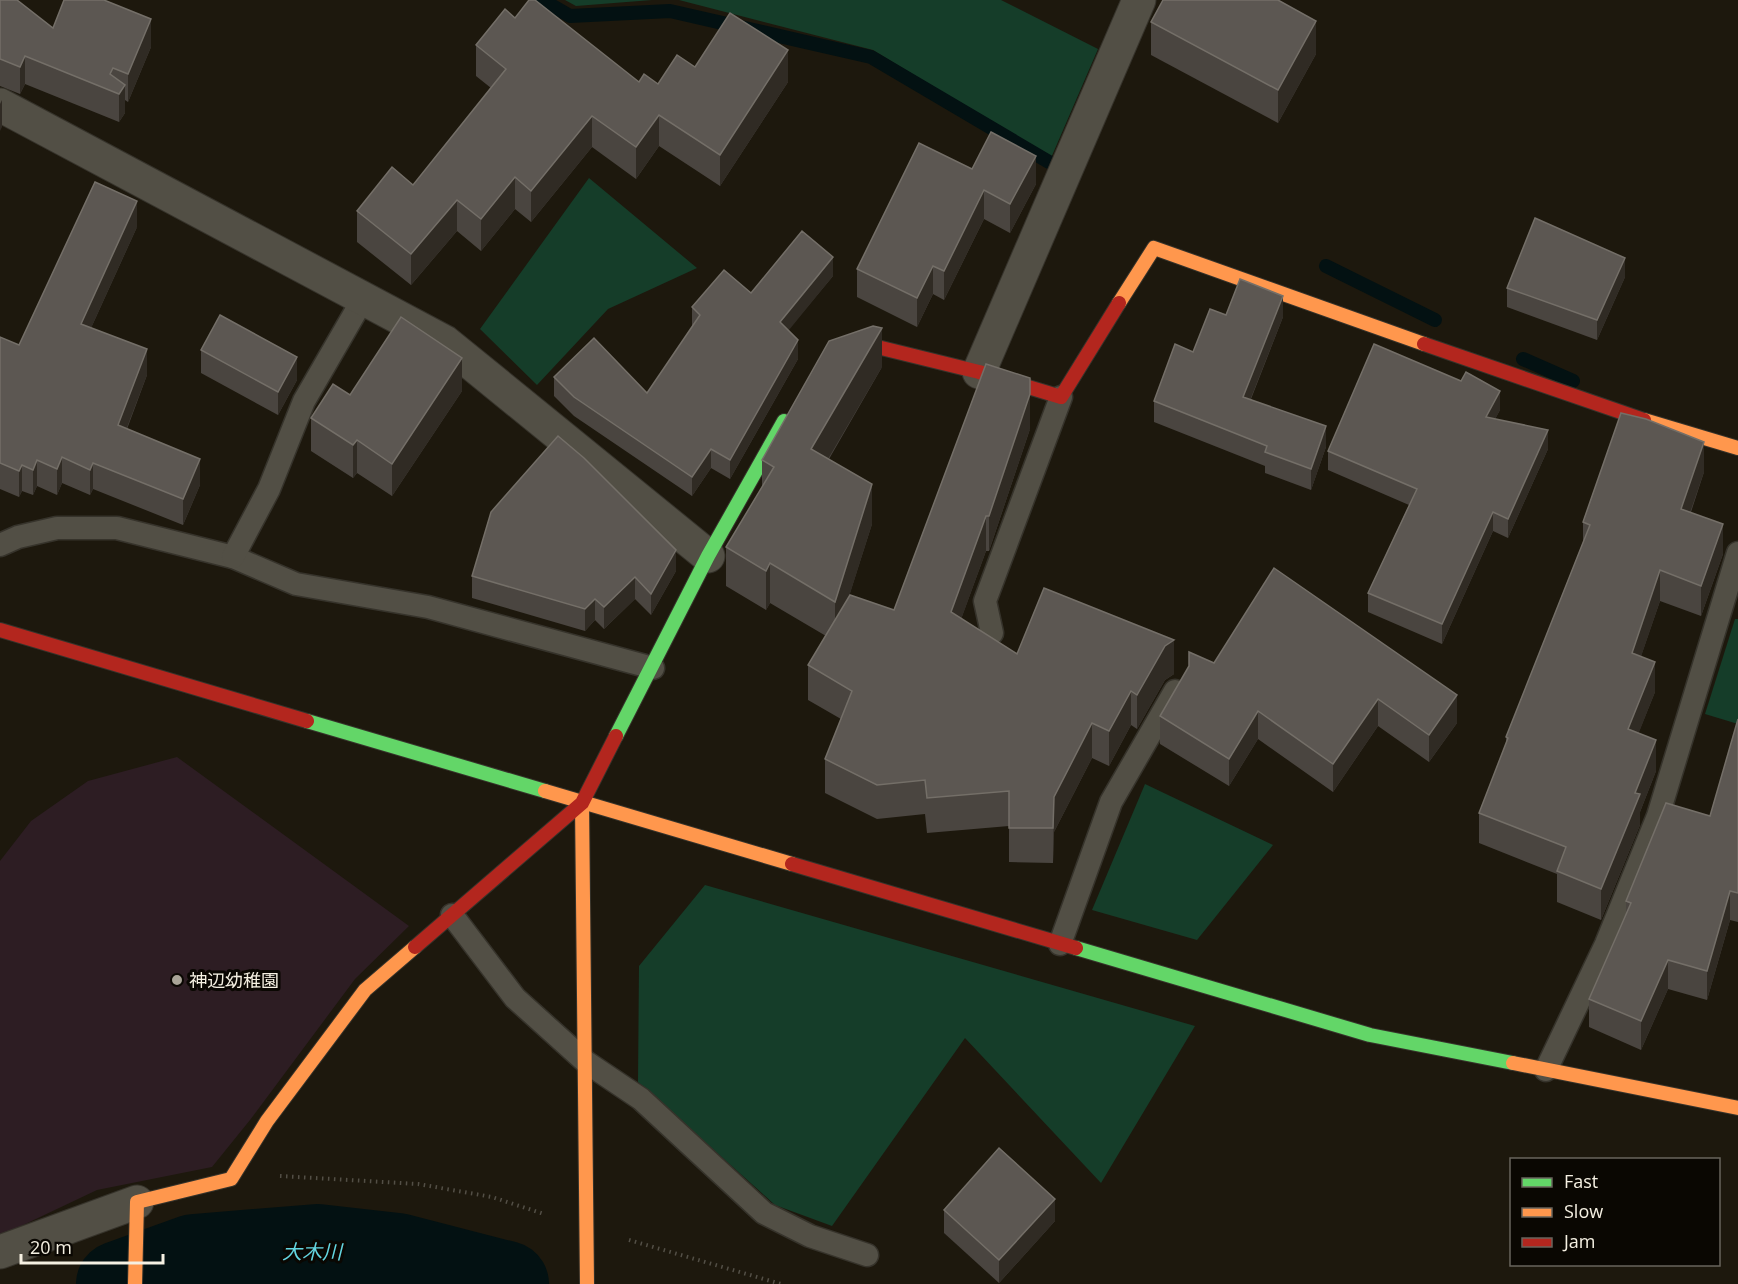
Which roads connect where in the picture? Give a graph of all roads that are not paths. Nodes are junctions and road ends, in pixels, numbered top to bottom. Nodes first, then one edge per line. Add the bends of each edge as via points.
1 (1139, 0) edge
2 (0, 105) edge
3 (363, 299) junction
4 (821, 356) edge
5 (979, 372) junction
6 (1060, 397) junction
7 (792, 406) edge
8 (1738, 448) edge
9 (0, 545) edge
10 (1738, 553) edge
11 (708, 556) junction
12 (233, 557) junction
13 (0, 630) edge
14 (992, 633) dead end
15 (653, 668) junction
16 (1177, 687) edge
17 (582, 804) junction
18 (452, 915) junction
19 (1060, 944) junction
20 (586, 1062) junction
21 (1546, 1070) junction
22 (1738, 1108) edge
23 (136, 1210) junction
24 (0, 1252) edge
25 (867, 1255) dead end
26 (135, 1284) edge
27 (587, 1284) edge

1 - 5 street
2 - 3 street
3 - 11 street via 445,342
3 - 12 lane via 304,401 269,489
4 - 5 street via 861,343
5 - 6 street
6 - 8 street via 1154,248 1600,407
6 - 14 lane via 985,601
7 - 11 street
9 - 12 lane via 57,528 117,528
10 - 21 lane via 1658,816 1606,944
11 - 15 street
12 - 15 lane via 296,584 428,608
13 - 17 street
15 - 17 street
16 - 19 lane via 1111,802
17 - 18 street
17 - 19 street
17 - 20 street
18 - 20 lane via 515,998
18 - 23 street via 365,990 267,1121 231,1179
19 - 21 street via 1370,1035
20 - 25 lane via 641,1099 764,1213 810,1236
20 - 27 street
21 - 22 street
23 - 24 street
23 - 26 street

